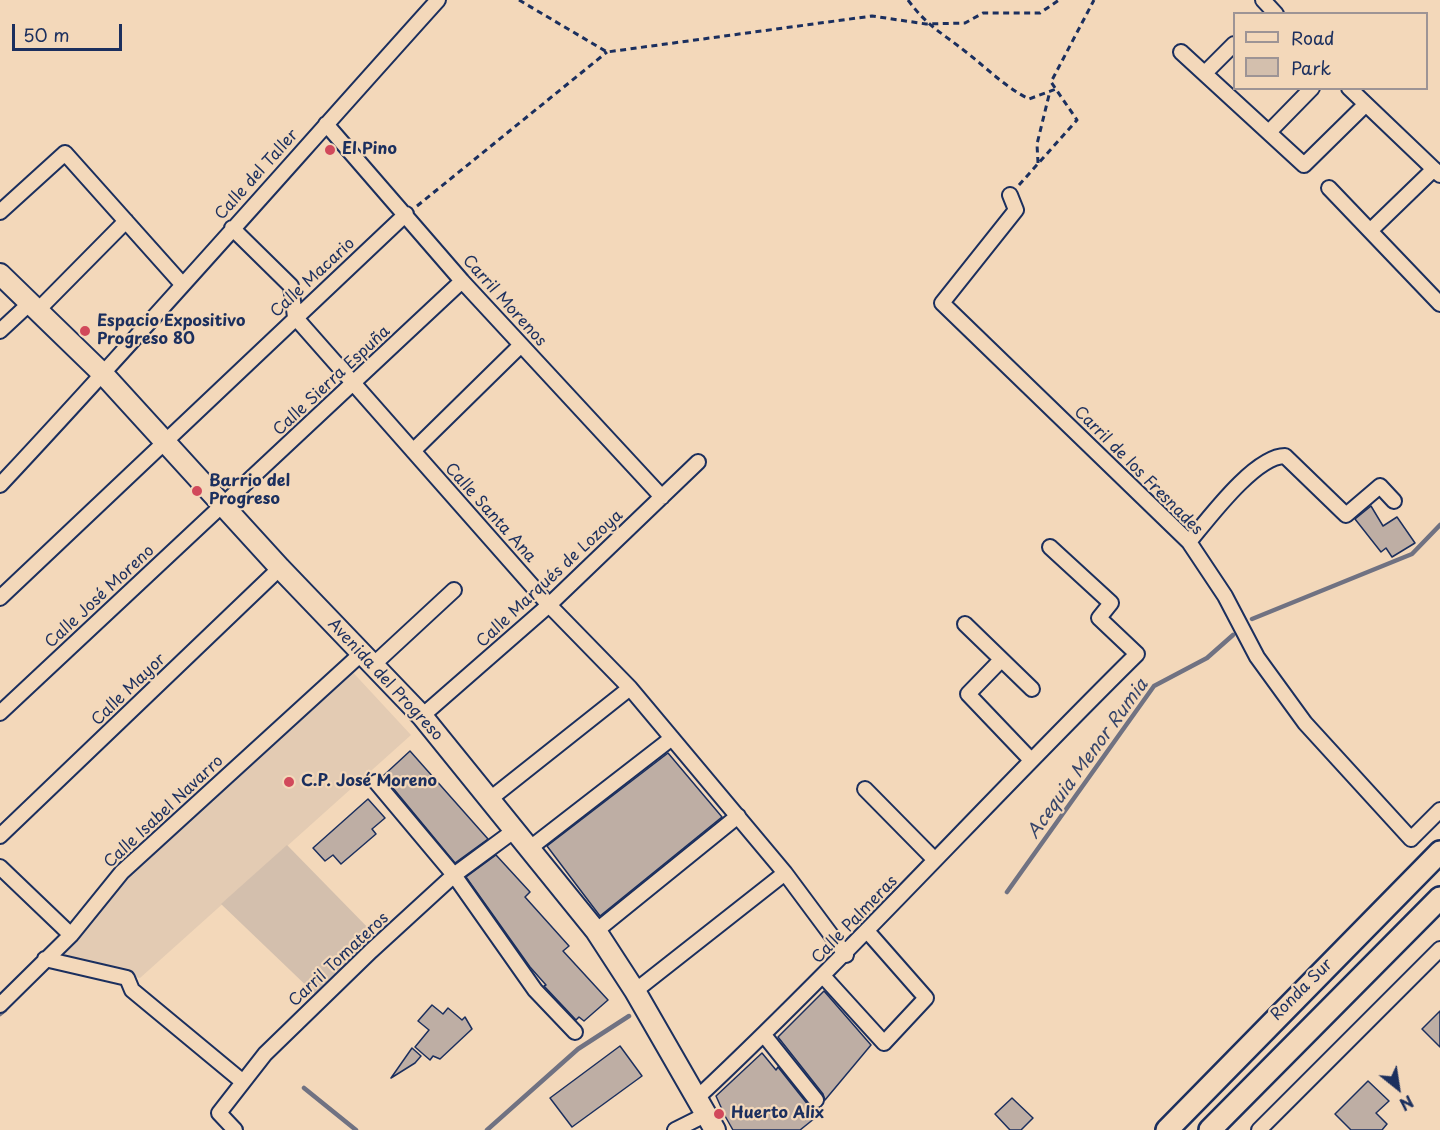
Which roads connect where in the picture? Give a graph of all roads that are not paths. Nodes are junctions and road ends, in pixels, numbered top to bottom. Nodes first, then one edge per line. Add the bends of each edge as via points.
1 (437, 0) edge
2 (1233, 45) edge
3 (1181, 52) dead end
4 (1204, 73) junction
5 (1310, 90) edge
6 (1351, 90) edge
7 (1365, 105) junction
8 (326, 124) junction
9 (1269, 132) junction
10 (1437, 172) edge
11 (1329, 188) dead end
12 (1010, 195) road end
13 (0, 213) edge
14 (406, 214) junction
15 (126, 221) junction
16 (232, 228) junction
17 (1372, 229) junction
18 (0, 274) edge
19 (462, 281) junction
20 (183, 284) junction
21 (1440, 304) edge
22 (33, 308) junction
23 (295, 317) junction
24 (0, 331) edge
25 (521, 345) junction
26 (104, 375) junction
27 (351, 380) junction
28 (165, 442) junction
29 (413, 451) junction
30 (698, 462) dead end
31 (0, 485) edge
32 (662, 497) junction
33 (1394, 501) dead end
34 (223, 505) junction
35 (1189, 542) junction
36 (1050, 548) dead end
37 (280, 568) junction
38 (454, 590) dead end
39 (0, 598) edge
40 (549, 605) junction
41 (965, 624) dead end
42 (367, 659) junction
43 (1001, 660) junction
44 (630, 688) junction
45 (1032, 689) dead end
46 (0, 713) edge
47 (422, 716) junction
48 (672, 738) junction
49 (1030, 759) junction
50 (376, 782) dead end
51 (865, 789) dead end
52 (490, 799) junction
53 (1440, 810) edge
54 (738, 816) junction
55 (515, 830) junction
56 (0, 836) edge
57 (530, 848) junction
58 (1440, 852) edge
59 (935, 860) junction
60 (0, 867) edge
61 (785, 873) junction
62 (454, 875) junction
63 (1440, 898) edge
64 (596, 931) junction
65 (868, 932) junction
66 (71, 935) junction
67 (1440, 949) edge
68 (846, 955) junction
69 (45, 959) junction
70 (824, 976) junction
71 (635, 991) junction
72 (0, 1005) edge
73 (575, 1032) dead end
74 (764, 1035) junction
75 (243, 1082) junction
76 (816, 1100) dead end
77 (707, 1114) edge
78 (235, 1130) edge
79 (675, 1130) edge
80 (1167, 1130) edge
81 (1210, 1130) edge
82 (1259, 1130) edge

1 - 8 street, Calle del Taller
2 - 4 street
3 - 4 street
4 - 9 street
5 - 9 street
6 - 7 street
7 - 9 street via 1305,165
7 - 10 street
8 - 14 street, Carril Morenos
8 - 16 street, Calle del Taller
10 - 17 street
11 - 17 street
12 - 35 street, Carril de los Fresnades via 1016,210 942,303
13 - 15 street via 65,153
14 - 19 street, Carril Morenos
14 - 23 street, Calle Macario
15 - 20 street
15 - 22 street
16 - 20 street, Calle del Taller
16 - 23 street via 291,286
17 - 21 street
18 - 22 main road, Avenida del Progreso
19 - 25 street, Carril Morenos
19 - 27 street, Calle Sierra Espuña
20 - 26 street, Calle del Taller
22 - 24 street
22 - 26 main road, Avenida del Progreso
23 - 27 street, Calle Santa Ana
23 - 28 street, Calle Macario
25 - 29 street
25 - 32 street, Carril Morenos
26 - 28 main road, Avenida del Progreso
26 - 31 street, Calle del Taller
27 - 29 street, Calle Santa Ana
27 - 34 street, Calle Sierra Espuña
28 - 34 main road, Avenida del Progreso
28 - 39 street, Calle Macario
29 - 40 street, Calle Santa Ana
30 - 32 street, Calle Marqués de Lozoya
32 - 40 street, Calle Marqués de Lozoya
33 - 35 street via 1380,486 1346,515 1285,456 1274,456 1259,466
34 - 37 main road, Avenida del Progreso
34 - 46 street, Calle José Moreno
35 - 53 street, Carril de los Fresnades via 1225,596 1257,657 1305,723 1370,796 1411,839
36 - 49 street, Calle Palmeras via 1111,603 1099,618 1137,654
37 - 42 main road, Avenida del Progreso
37 - 56 street, Calle Mayor
38 - 42 street, Calle Isabel Navarro
40 - 44 street, Calle Santa Ana
40 - 47 street, Calle Marqués de Lozoya
41 - 43 street
42 - 47 main road, Avenida del Progreso
42 - 66 street, Calle Isabel Navarro via 122,872
43 - 45 street
43 - 49 street via 968,694
44 - 48 street, Calle Santa Ana
44 - 52 street
47 - 52 main road, Avenida del Progreso
48 - 54 street, Calle Santa Ana
48 - 57 street
49 - 59 street, Calle Palmeras
50 - 62 street
51 - 59 street
52 - 55 main road, Avenida del Progreso
54 - 61 street, Calle Santa Ana
54 - 64 street
55 - 57 main road, Avenida del Progreso
55 - 62 street, Carril Tomateros
57 - 64 main road, Avenida del Progreso
58 - 80 main road, Ronda Sur
59 - 65 street, Calle Palmeras
60 - 66 street
61 - 68 street, Calle Santa Ana
61 - 71 street
62 - 73 street via 536,990
62 - 75 street, Carril Tomateros via 265,1054
63 - 81 main road, Ronda Sur
64 - 71 main road, Avenida del Progreso
65 - 68 street, Calle Palmeras
65 - 70 street via 926,998 884,1043
66 - 69 street, Calle Isabel Navarro
67 - 82 street
68 - 70 street, Calle Palmeras
69 - 72 street, Calle Isabel Navarro
69 - 75 street via 127,978 132,990
70 - 74 street, Calle Palmeras
71 - 77 main road, Avenida del Progreso
74 - 76 street
74 - 77 street, Calle Palmeras
75 - 78 street, Carril Tomateros via 219,1113
77 - 79 street, Calle Palmeras

